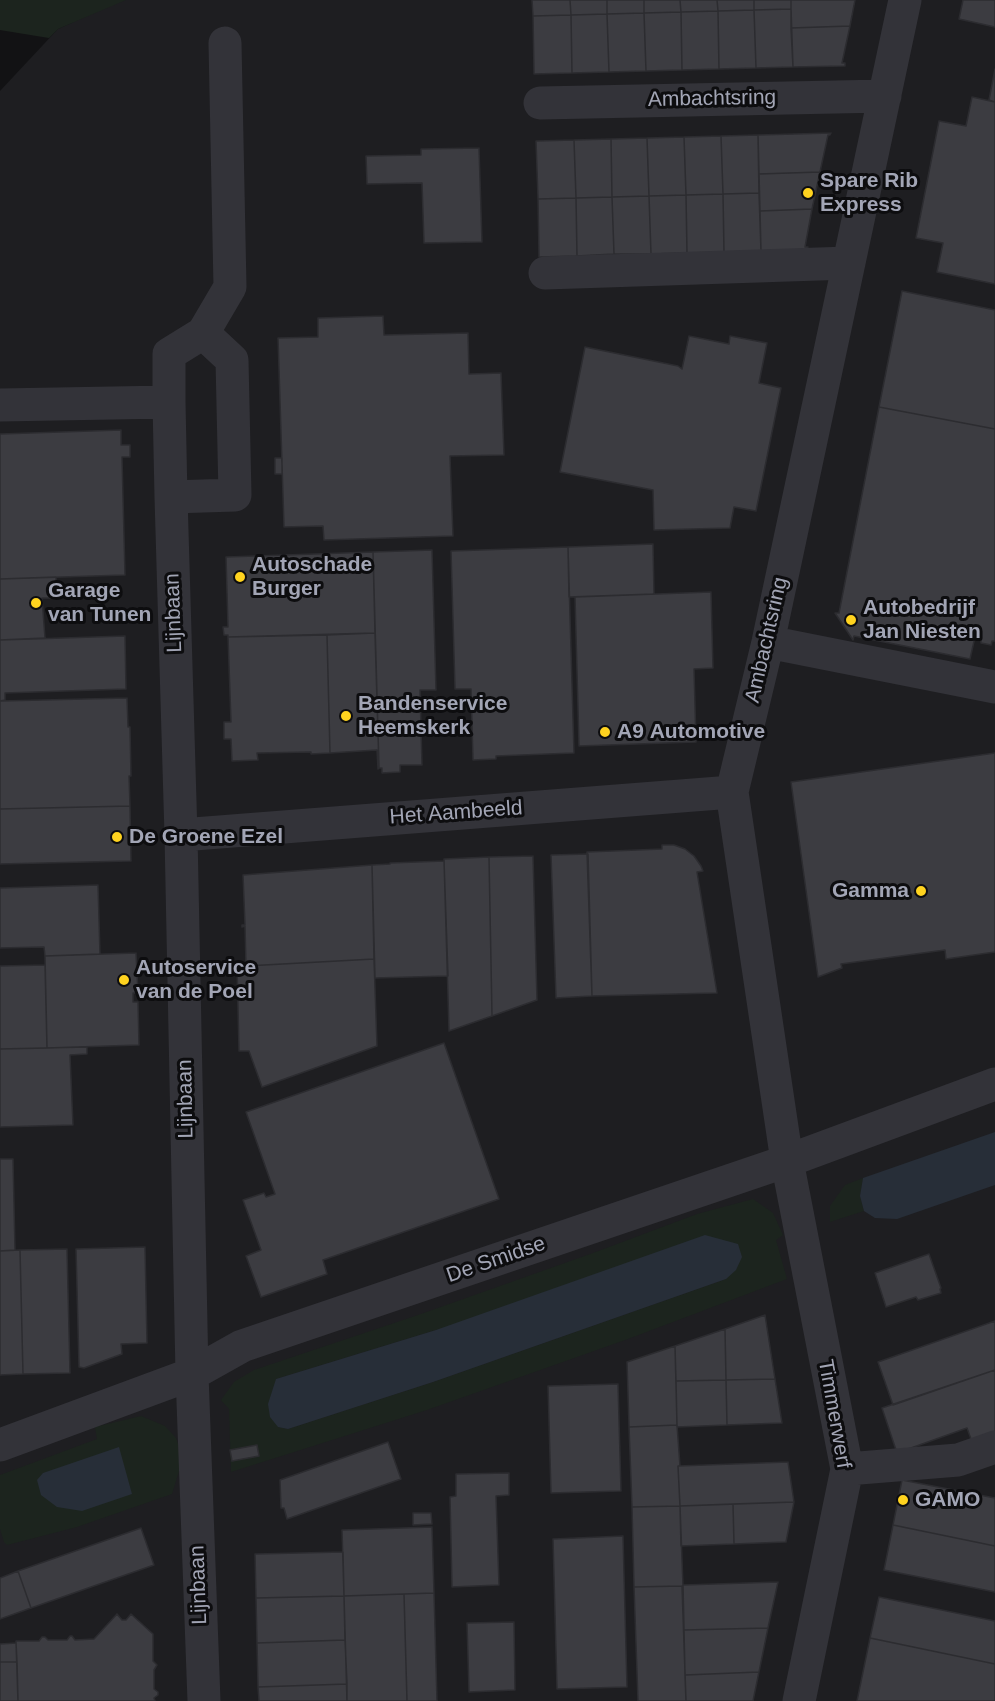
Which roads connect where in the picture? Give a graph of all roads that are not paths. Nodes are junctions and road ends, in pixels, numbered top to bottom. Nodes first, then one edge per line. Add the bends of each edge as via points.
1 (905, 0) edge
2 (225, 43) dead end
3 (885, 96) junction
4 (540, 103) dead end
5 (849, 263) junction
6 (545, 273) dead end
7 (202, 333) junction
8 (169, 402) junction
9 (0, 405) edge
10 (171, 497) junction
11 (768, 642) junction
12 (995, 687) edge
13 (732, 792) junction
14 (181, 835) junction
15 (995, 1084) edge
16 (787, 1161) junction
17 (192, 1374) junction
18 (0, 1445) edge
19 (995, 1447) edge
20 (847, 1468) junction
21 (204, 1701) edge
22 (799, 1701) edge

1 - 3 street, Ambachtsring
2 - 7 street via 230,287
3 - 4 street, Ambachtsring
3 - 5 street, Ambachtsring
5 - 6 street
5 - 11 street, Ambachtsring
7 - 8 street, Lijnbaan via 169,354
7 - 10 street via 232,360 235,495
8 - 9 street
8 - 10 street, Lijnbaan
10 - 14 street, Lijnbaan
11 - 12 street
11 - 13 street, Ambachtsring
13 - 14 street, Het Aambeeld
13 - 16 street, Ambachtsring
14 - 17 street, Lijnbaan
15 - 16 street, De Smidse
16 - 17 street, De Smidse via 242,1346
16 - 20 street, Timmerwerf
17 - 18 street, De Smidse
17 - 21 street, Lijnbaan
19 - 20 street via 958,1460
20 - 22 street, Timmerwerf

